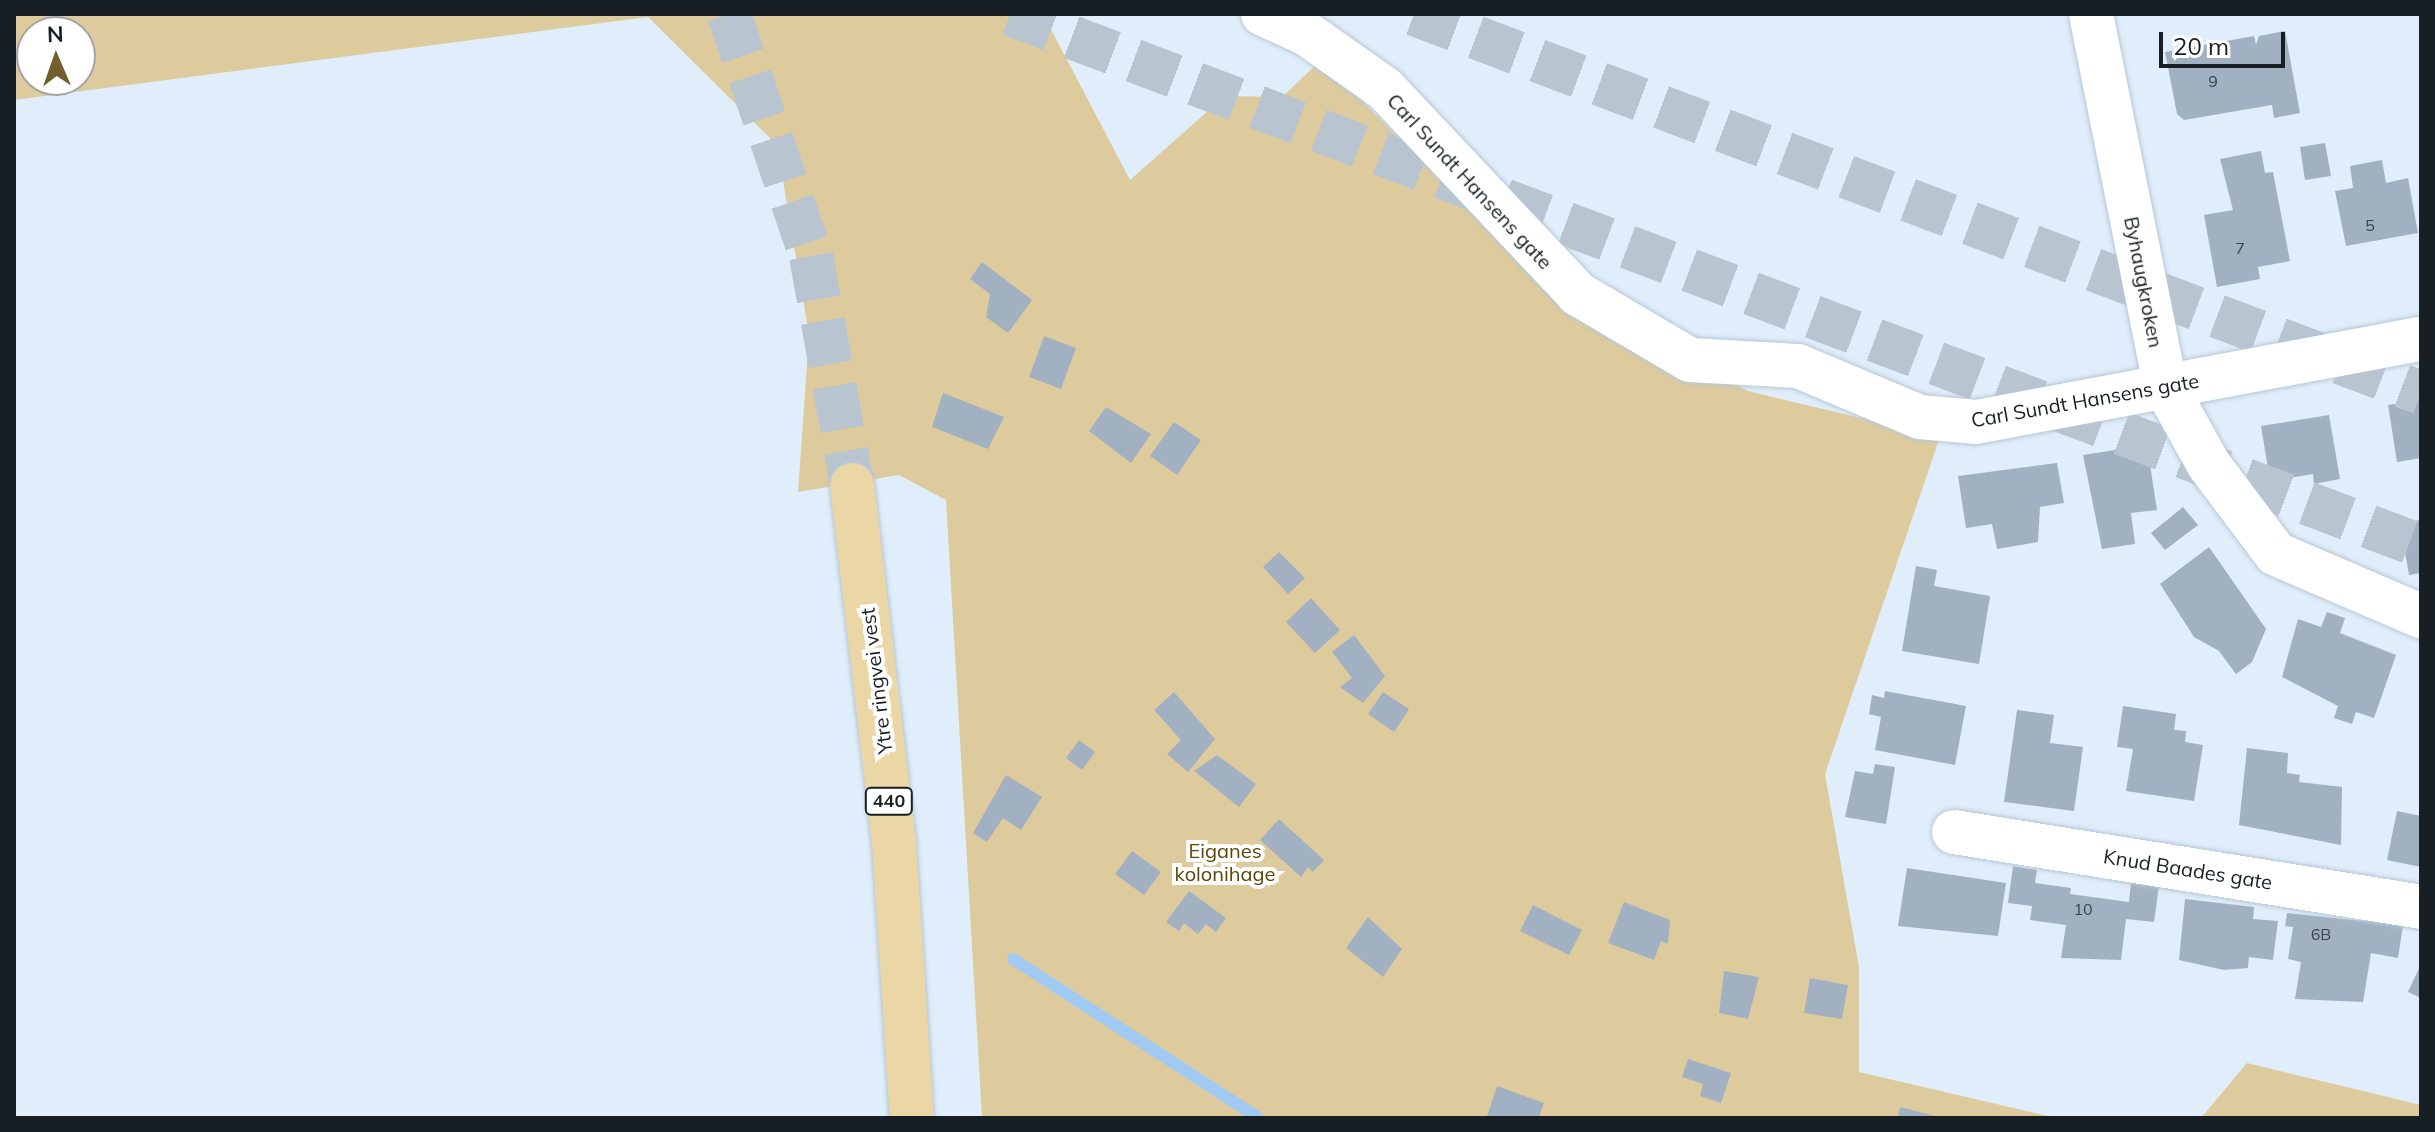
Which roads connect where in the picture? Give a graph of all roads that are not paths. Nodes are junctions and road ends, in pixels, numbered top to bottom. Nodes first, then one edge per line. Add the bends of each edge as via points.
1 (1263, 14) edge
2 (2091, 14) edge
3 (2421, 339) edge
4 (2165, 386) junction
5 (852, 485) tunnel mouth
6 (2421, 616) edge
7 (1954, 832) dead end
8 (2421, 907) edge
9 (912, 1118) edge

1 - 4 street, Carl Sundt Hansens gate via 1307,34 1385,89 1578,294 1690,360 1798,366 1939,422 1976,422
2 - 4 street, Byhaugkroken
3 - 4 street, Carl Sundt Hansens gate
4 - 6 street, Byhaugkroken via 2209,465 2276,554
5 - 9 main road, Ytre ringvei vest / 440 via 894,842
7 - 8 street, Knud Baades gate

